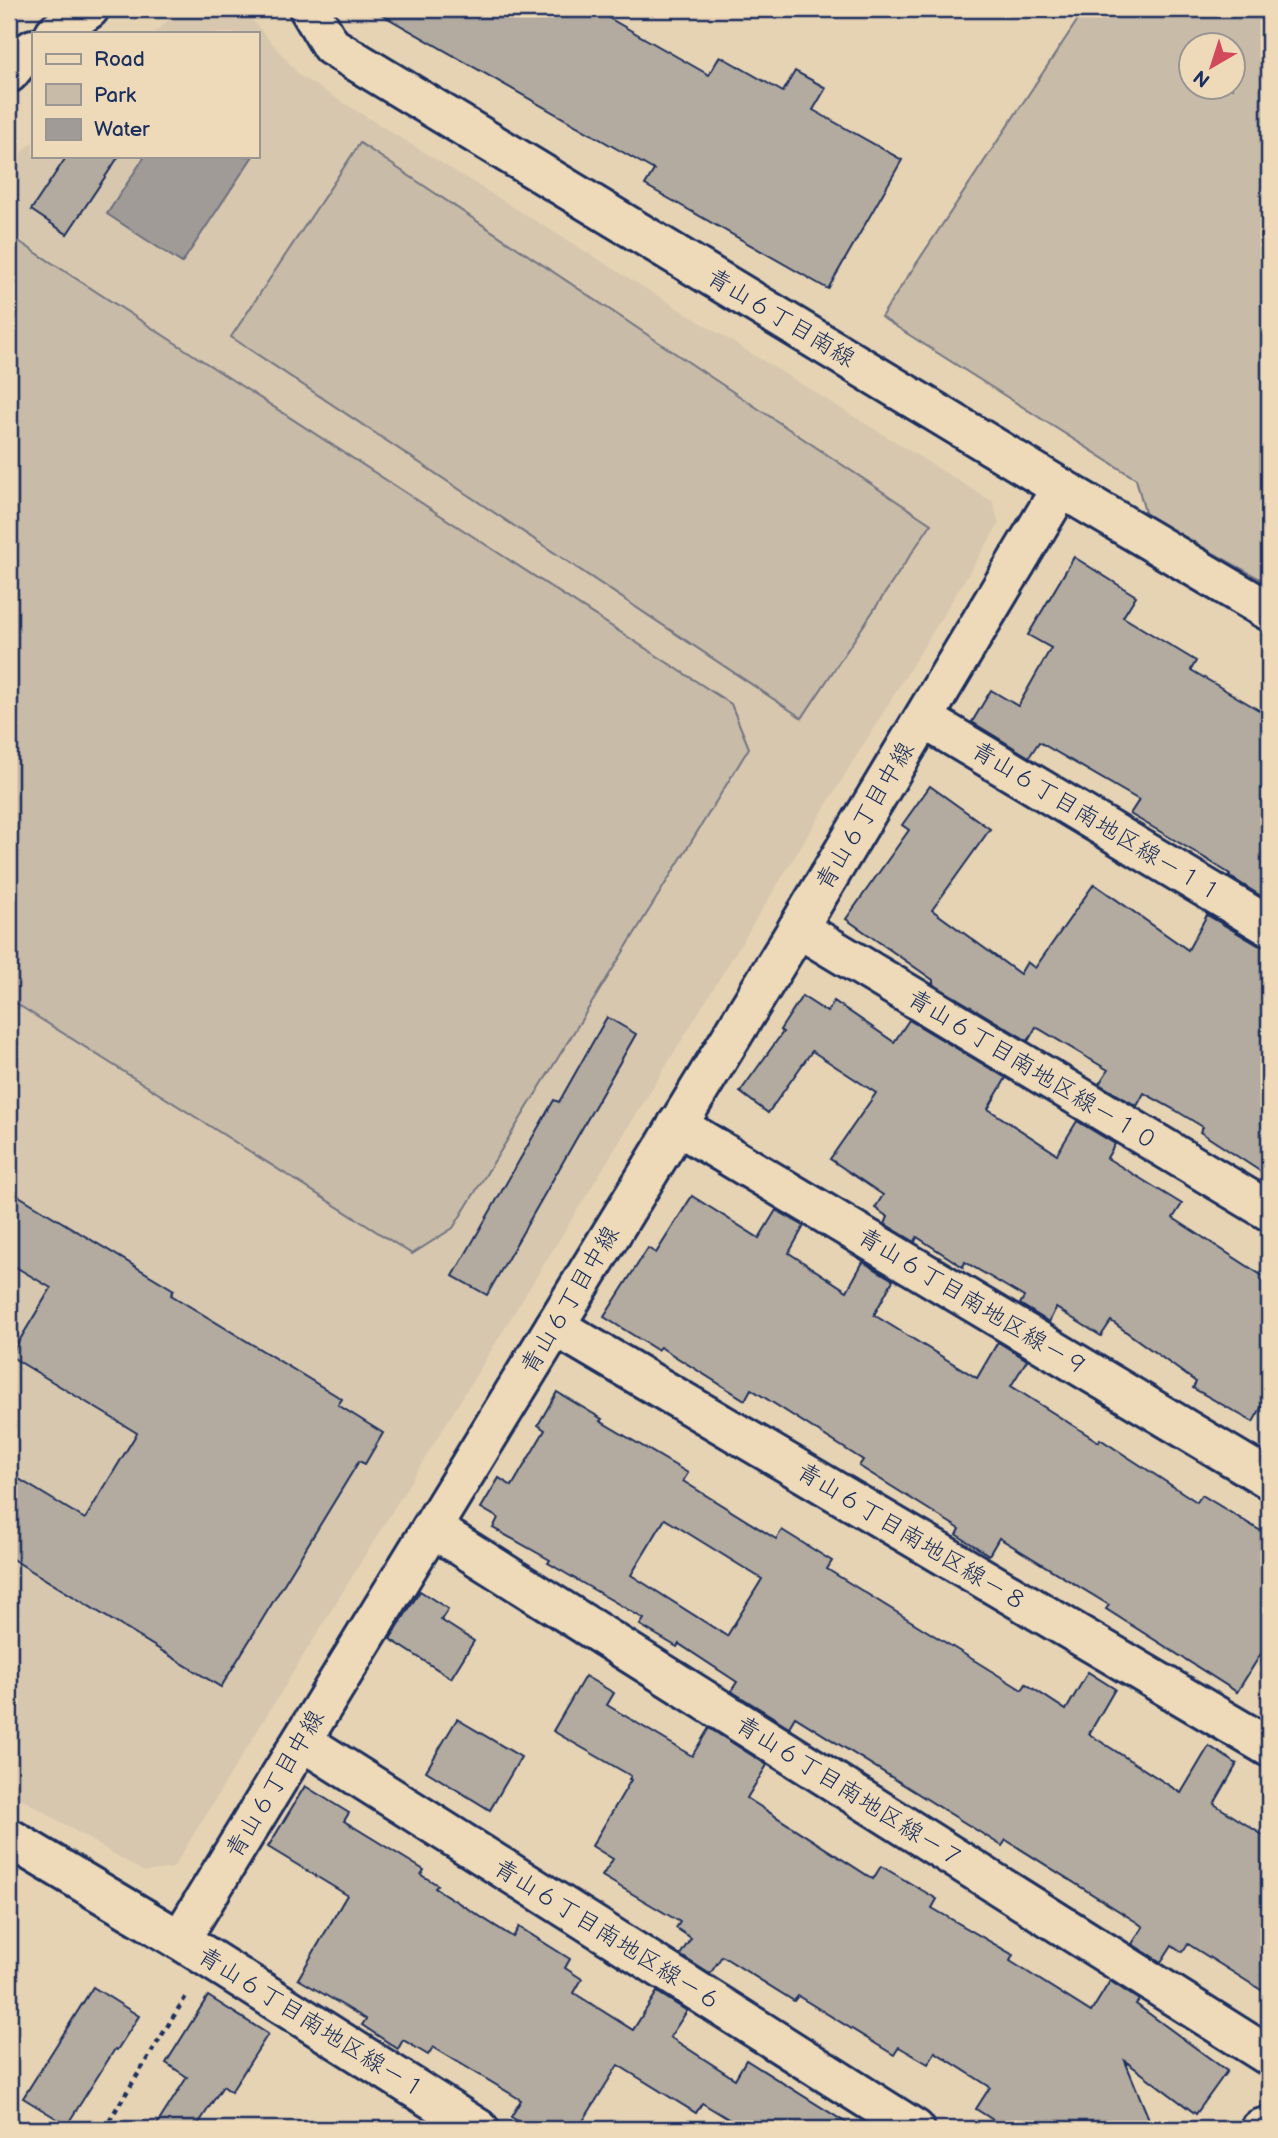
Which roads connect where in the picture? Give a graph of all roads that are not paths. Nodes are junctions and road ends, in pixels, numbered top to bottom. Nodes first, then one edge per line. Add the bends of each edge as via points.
1 (89, 9) edge
2 (310, 9) edge
3 (56, 32) edge
4 (32, 50) edge
5 (9, 73) edge
6 (1061, 488) junction
7 (1269, 611) edge
8 (924, 719) junction
9 (1269, 926) edge
10 (797, 928) junction
11 (677, 1125) junction
12 (1269, 1211) edge
13 (555, 1326) junction
14 (1269, 1479) edge
15 (432, 1528) junction
16 (302, 1741) junction
17 (1269, 1747) edge
18 (9, 1838) edge
19 (195, 1950) junction
20 (1269, 2056) edge
21 (1269, 2126) edge
22 (479, 2129) edge
23 (915, 2129) edge
24 (1260, 2129) edge

1 - 3 street
2 - 6 street, 青山６丁目南線 via 331,46
4 - 5 street
6 - 7 street, 青山６丁目南線
6 - 8 street, 青山６丁目中線
8 - 9 street, 青山６丁目南地区線ー１１
8 - 10 street, 青山６丁目中線
10 - 11 street, 青山６丁目中線
10 - 12 street, 青山６丁目南地区線ー１０
11 - 13 street, 青山６丁目中線
11 - 14 street, 青山６丁目南地区線ー９
13 - 15 street, 青山６丁目中線
13 - 17 street, 青山６丁目南地区線ー８
15 - 16 street, 青山６丁目中線
15 - 20 street, 青山６丁目南地区線ー７
16 - 19 street, 青山６丁目中線
16 - 23 street, 青山６丁目南地区線ー６
18 - 19 street
19 - 22 street, 青山６丁目南地区線ー１
21 - 24 street

